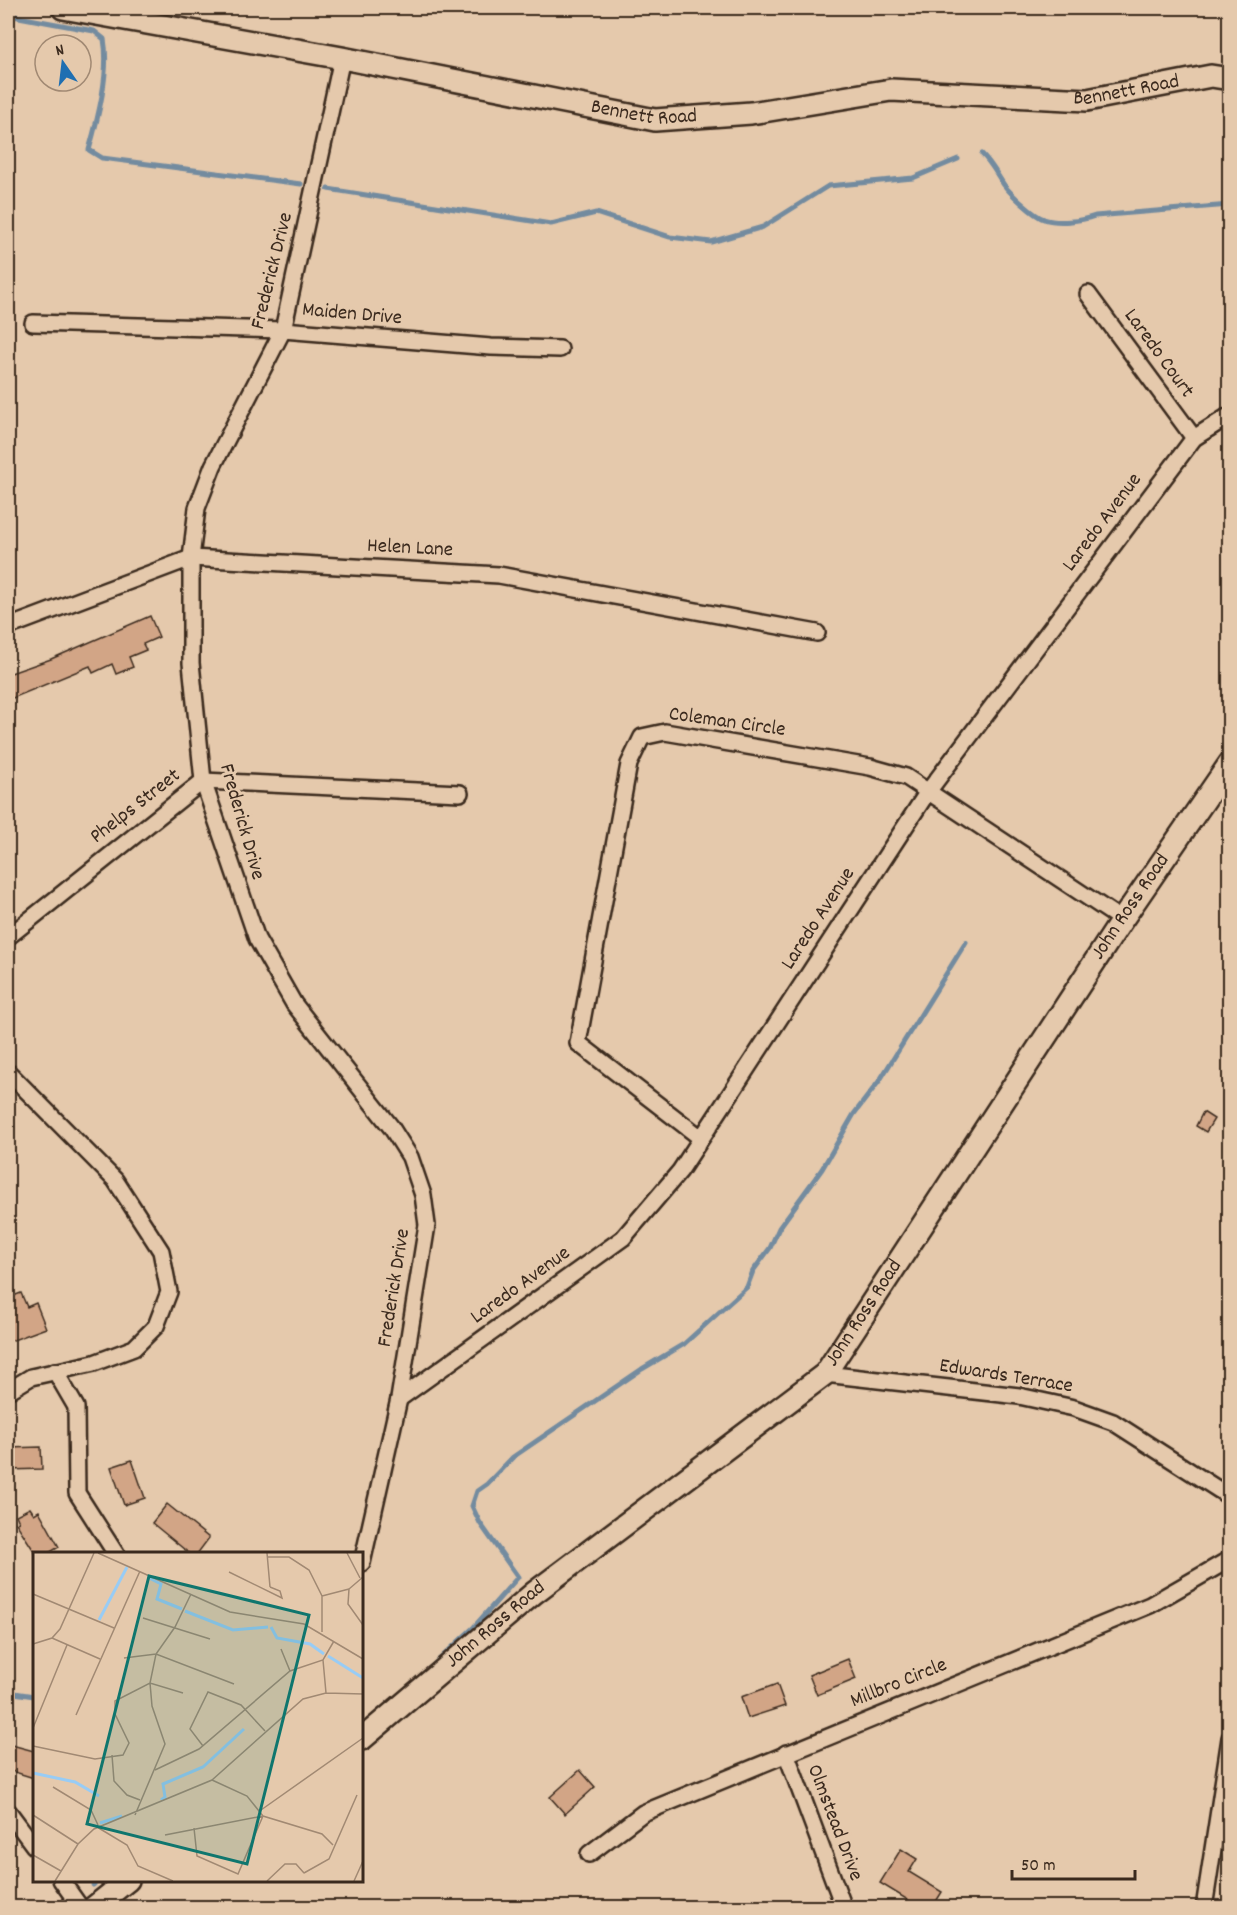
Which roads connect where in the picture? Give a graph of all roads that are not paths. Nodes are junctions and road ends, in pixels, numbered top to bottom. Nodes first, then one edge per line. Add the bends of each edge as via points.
1 (63, 8) edge
2 (342, 58) junction
3 (1230, 79) edge
4 (1088, 294) dead end
5 (33, 323) dead end
6 (283, 330) junction
7 (560, 349) dead end
8 (1230, 415) edge
9 (1194, 438) junction
10 (191, 558) junction
11 (8, 627) edge
12 (817, 633) dead end
13 (1230, 763) edge
14 (203, 781) junction
15 (460, 793) dead end
16 (927, 793) junction
17 (1122, 920) junction
18 (8, 937) edge
19 (8, 1072) edge
20 (701, 1138) junction
21 (55, 1371) junction
22 (825, 1374) junction
23 (8, 1392) edge
24 (399, 1399) junction
25 (1230, 1497) edge
26 (115, 1552) edge
27 (363, 1559) edge
28 (1230, 1559) edge
29 (363, 1738) edge
30 (1230, 1738) edge
31 (786, 1753) junction
32 (8, 1811) edge
33 (33, 1845) edge
34 (589, 1854) dead end
35 (62, 1882) edge
36 (127, 1882) edge
37 (81, 1908) edge
38 (93, 1908) edge
39 (844, 1908) edge
40 (1204, 1908) edge

1 - 2 street, Bennett Road
2 - 3 street, Bennett Road via 655,120 750,113 891,90 1087,100 1211,76
2 - 6 street, Frederick Drive
4 - 9 street, Laredo Court
5 - 6 street, Maiden Drive
6 - 7 street, Maiden Drive
6 - 10 street, Frederick Drive via 213,465 197,508
8 - 9 street, Laredo Avenue
9 - 16 street, Laredo Avenue
10 - 11 street, Helen Lane
10 - 12 street, Helen Lane via 499,575
10 - 14 street, Frederick Drive via 191,663
13 - 17 street, John Ross Road
14 - 15 street, Phelps Street
14 - 18 street, Phelps Street
14 - 24 street, Frederick Drive via 257,939 294,1004 391,1127 410,1157 423,1195 427,1225
16 - 17 street, Coleman Circle
16 - 20 street, Laredo Avenue
16 - 20 street, Coleman Circle via 906,777 870,767 665,732 642,737 629,764 578,1043
17 - 22 street, John Ross Road
19 - 21 street via 115,1180 162,1251 169,1292 156,1326 134,1348 94,1363
20 - 24 street, Laredo Avenue via 680,1171 623,1238
21 - 23 street via 31,1377
21 - 26 street via 76,1407 77,1493
22 - 25 street, Edwards Terrace via 1019,1396 1074,1408 1113,1422
22 - 29 street, John Ross Road via 534,1593
24 - 27 street, Frederick Drive
28 - 31 street, Millbro Circle via 1150,1605
30 - 40 street
31 - 34 street, Millbro Circle via 643,1813
31 - 39 street, Olmstead Drive
32 - 33 street
35 - 37 street
36 - 38 street

